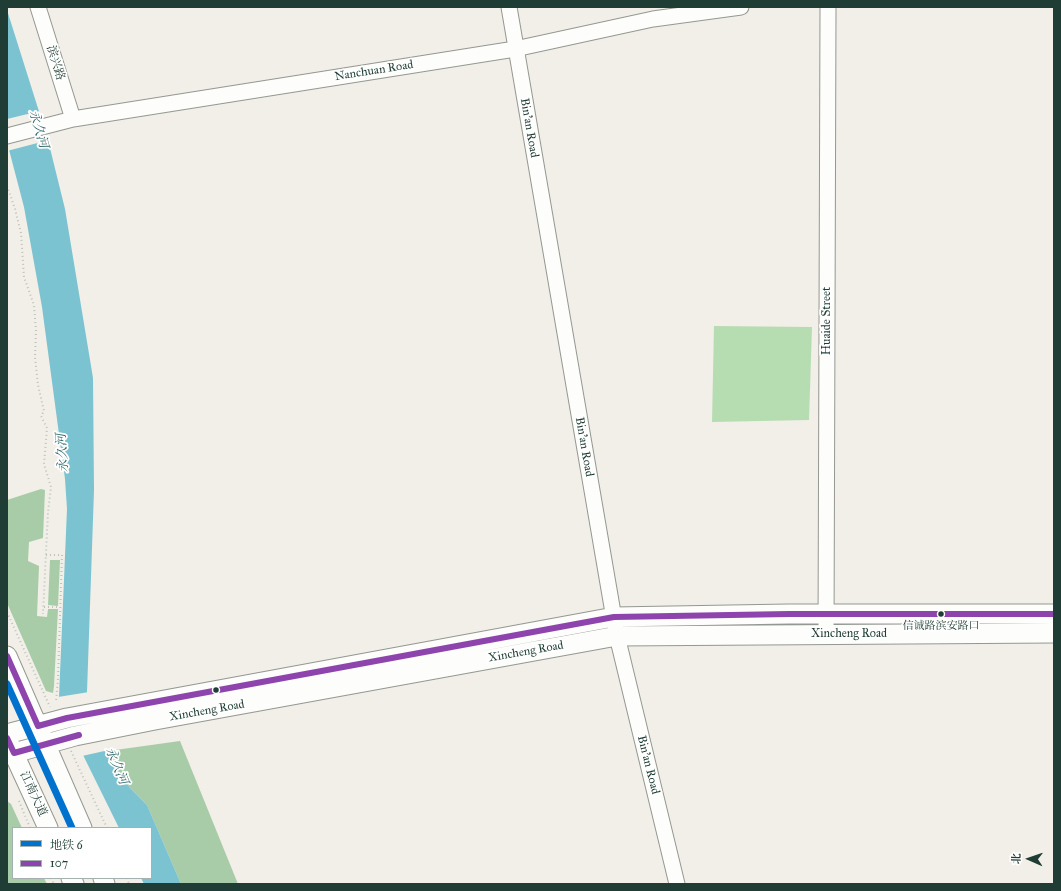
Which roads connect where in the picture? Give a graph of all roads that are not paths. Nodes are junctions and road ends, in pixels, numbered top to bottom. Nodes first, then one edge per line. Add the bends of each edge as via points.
1 (38, 7) edge
2 (508, 7) edge
3 (742, 7) edge
4 (828, 7) edge
5 (515, 49) junction
6 (73, 119) junction
7 (7, 136) edge
8 (826, 614) junction
9 (1054, 614) edge
10 (614, 617) junction
11 (1054, 633) edge
12 (826, 634) junction
13 (617, 636) junction
14 (7, 656) edge
15 (38, 726) junction
16 (7, 734) edge
17 (46, 744) junction
18 (9, 748) edge
19 (48, 827) edge
20 (82, 827) edge
21 (677, 884) edge

1 - 6 street, 滨兴路
2 - 5 street, Bin'an Road
3 - 5 street, Nanchuan Road via 653,19
4 - 8 street, Huaide Street
5 - 6 street, Nanchuan Road
5 - 10 street, Bin'an Road
6 - 7 street, Nanchuan Road
8 - 9 main road, Xincheng Road
8 - 10 main road, Xincheng Road
8 - 12 street, Huaide Street
10 - 13 street, Bin'an Road
10 - 15 main road, Xincheng Road via 67,718
11 - 12 main road, Xincheng Road
12 - 13 main road, Xincheng Road
13 - 17 main road, Xincheng Road via 155,720
13 - 21 street, Bin'an Road
14 - 15 main road
15 - 16 main road, Xincheng Road
15 - 17 main road
17 - 18 main road, Xincheng Road
17 - 20 main road
18 - 19 main road, 江南大道

